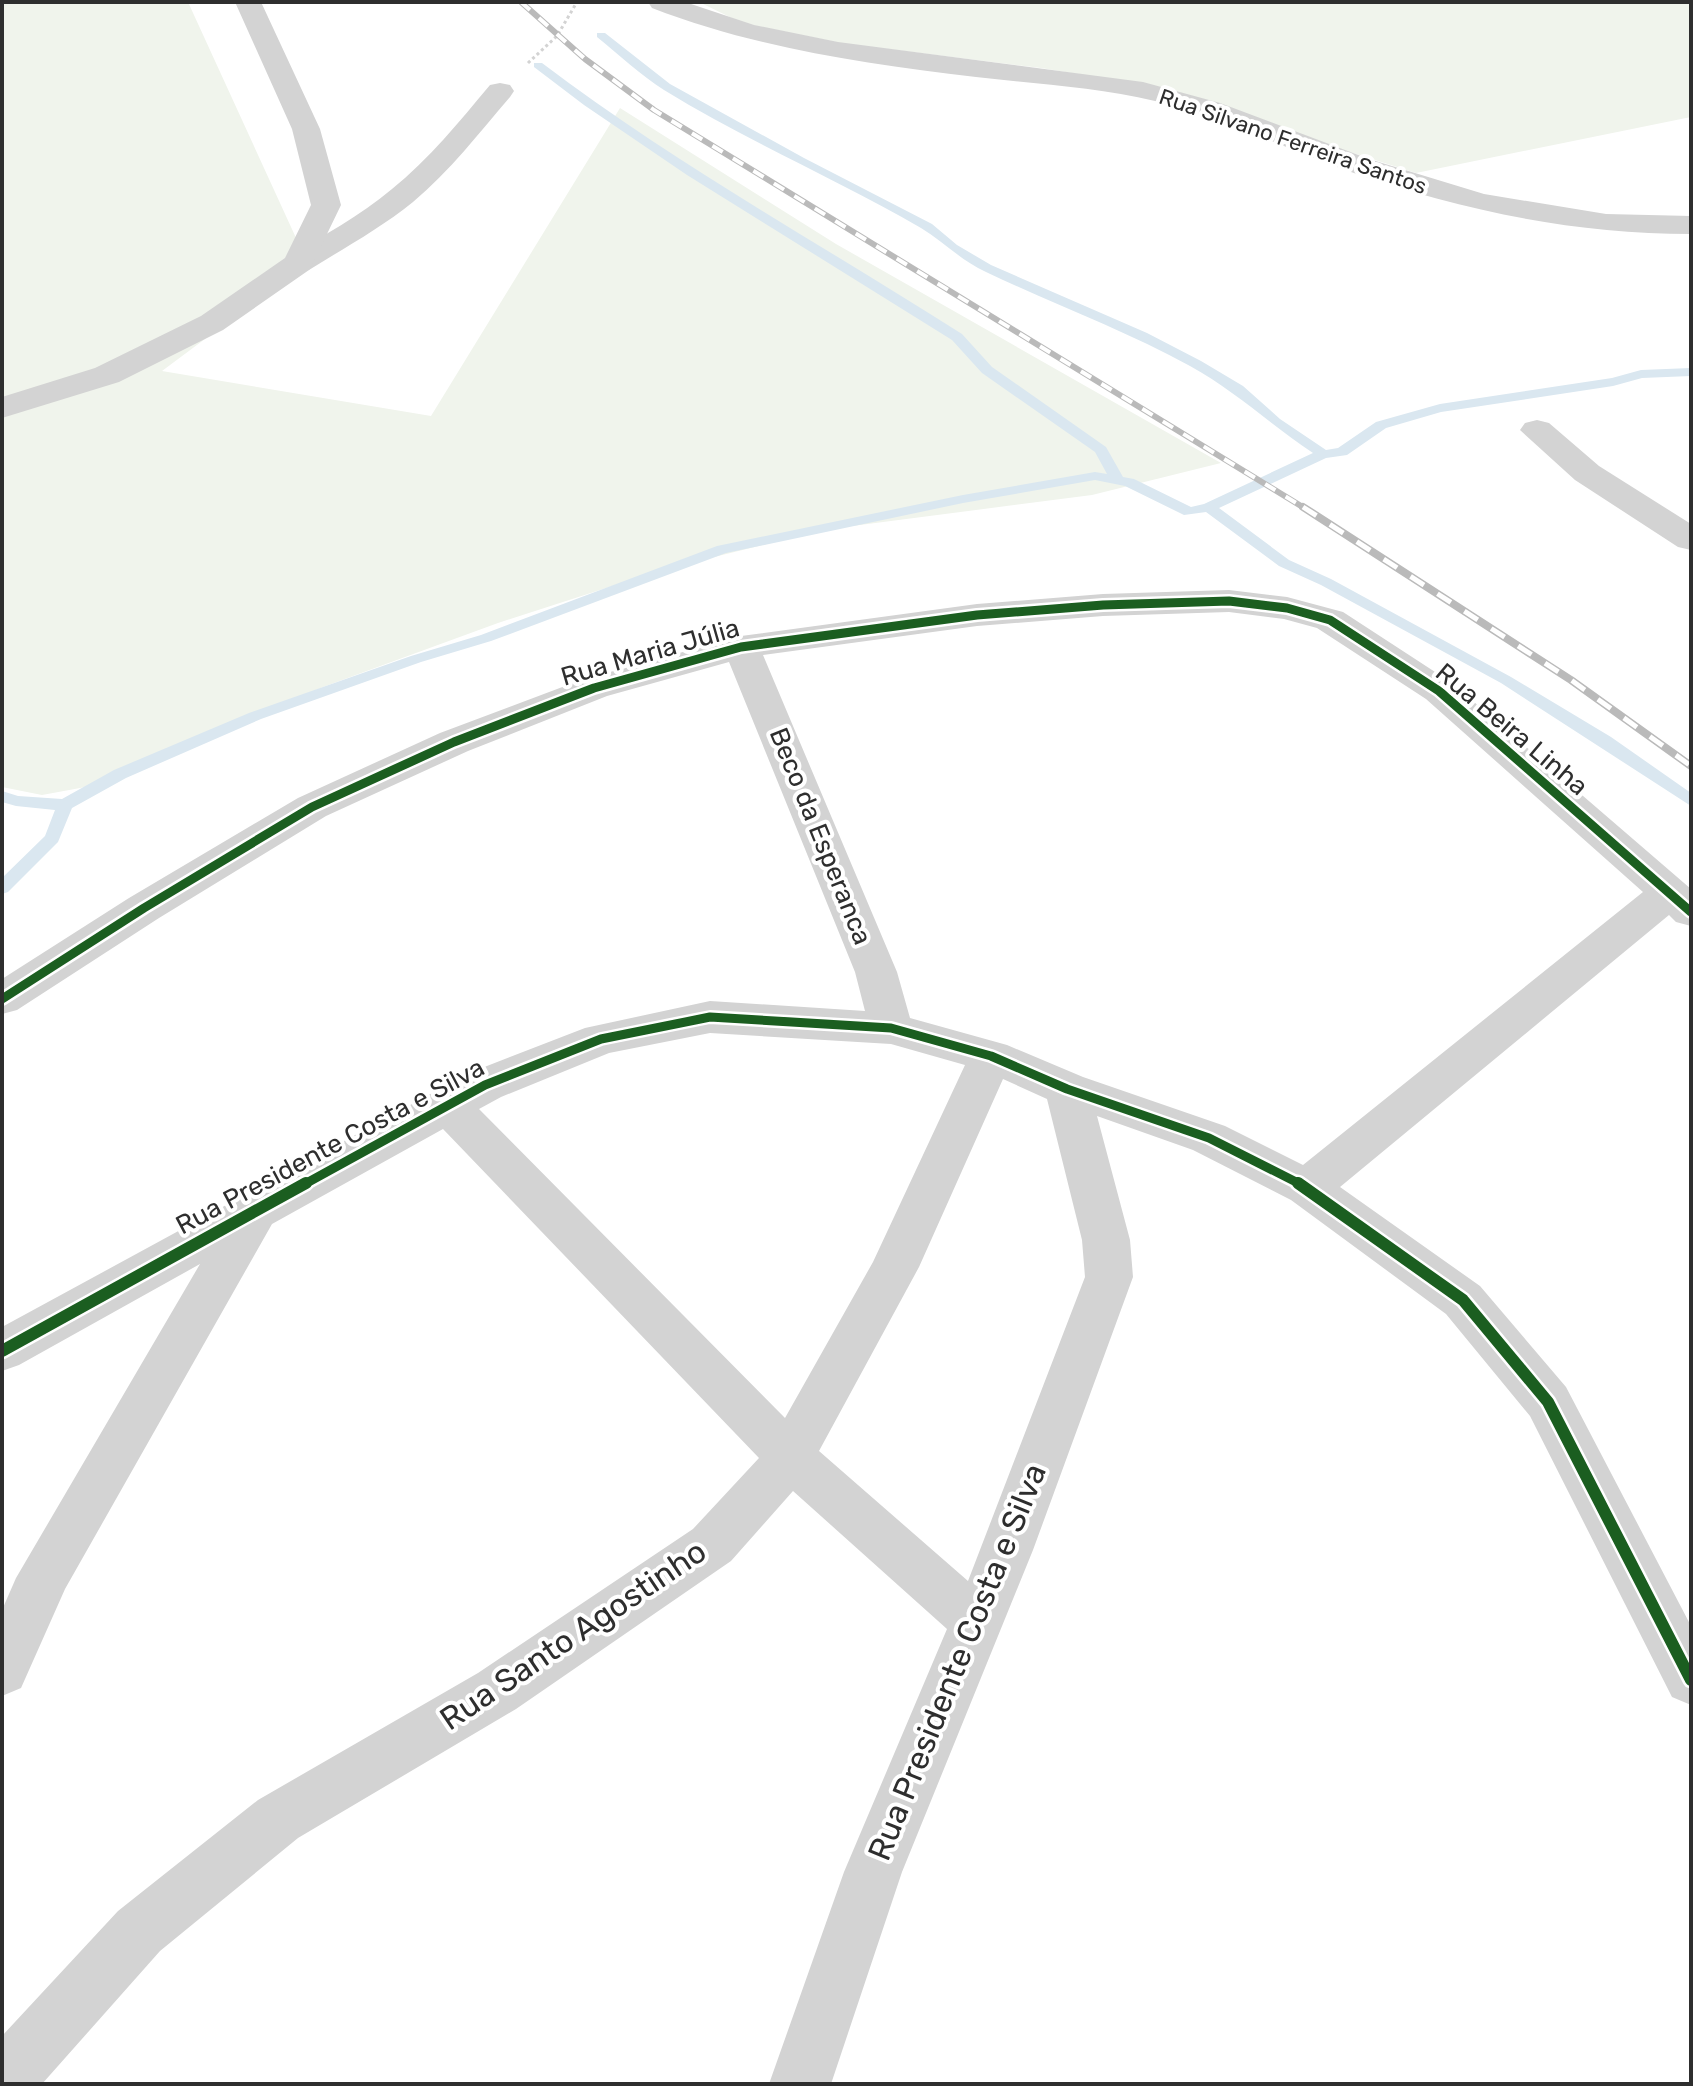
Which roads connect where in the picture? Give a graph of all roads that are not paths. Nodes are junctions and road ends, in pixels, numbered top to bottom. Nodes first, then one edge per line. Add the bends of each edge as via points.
1 (248, 2) edge
2 (661, 2) edge
3 (500, 91) dead end
4 (1691, 225) edge
5 (298, 263) junction
6 (2, 408) edge
7 (1537, 430) dead end
8 (1691, 539) edge
9 (1287, 608) joint
10 (741, 647) junction
11 (1680, 902) edge
12 (2, 999) edge
13 (891, 1028) junction
14 (991, 1056) junction
15 (1067, 1089) junction
16 (448, 1105) junction
17 (1307, 1188) junction
18 (255, 1212) junction
19 (2, 1351) edge
20 (789, 1456) junction
21 (977, 1622) junction
22 (2, 1671) edge
23 (1691, 1680) edge
24 (2, 2082) edge
25 (800, 2084) edge

1 - 5 street via 306,129 326,205
2 - 4 street, Rua Silvano Ferreira Santos via 751,32 1160,95 1424,186 1524,212 1594,222
3 - 5 street via 414,186
5 - 6 street via 212,323 107,375
7 - 8 street via 1587,473
9 - 10 street, Rua Maria Júlia via 1229,601 1103,605 963,617
9 - 11 street, Rua Beira Linha via 1330,620 1439,691
10 - 12 street, Rua Maria Júlia via 594,688 454,742 312,807
10 - 13 street, Beco da Esperanca via 876,972
11 - 17 street
13 - 14 street, Rua Presidente Costa e Silva
13 - 16 street, Rua Presidente Costa e Silva via 710,1017 601,1039
14 - 15 street, Rua Presidente Costa e Silva
14 - 20 street, Rua Santo Agostinho via 895,1267
15 - 17 street, Rua Presidente Costa e Silva via 1209,1138
15 - 21 street, Rua Presidente Costa e Silva via 1106,1240 1109,1277
16 - 18 street, Rua Presidente Costa e Silva
16 - 20 street
17 - 23 street, Rua Presidente Costa e Silva via 1463,1300 1548,1402
18 - 19 street, Rua Presidente Costa e Silva
18 - 22 street via 43,1578
20 - 21 street
20 - 24 street, Rua Santo Agostinho via 712,1545 497,1691 278,1819 139,1931
21 - 25 street, Rua Presidente Costa e Silva via 873,1872

